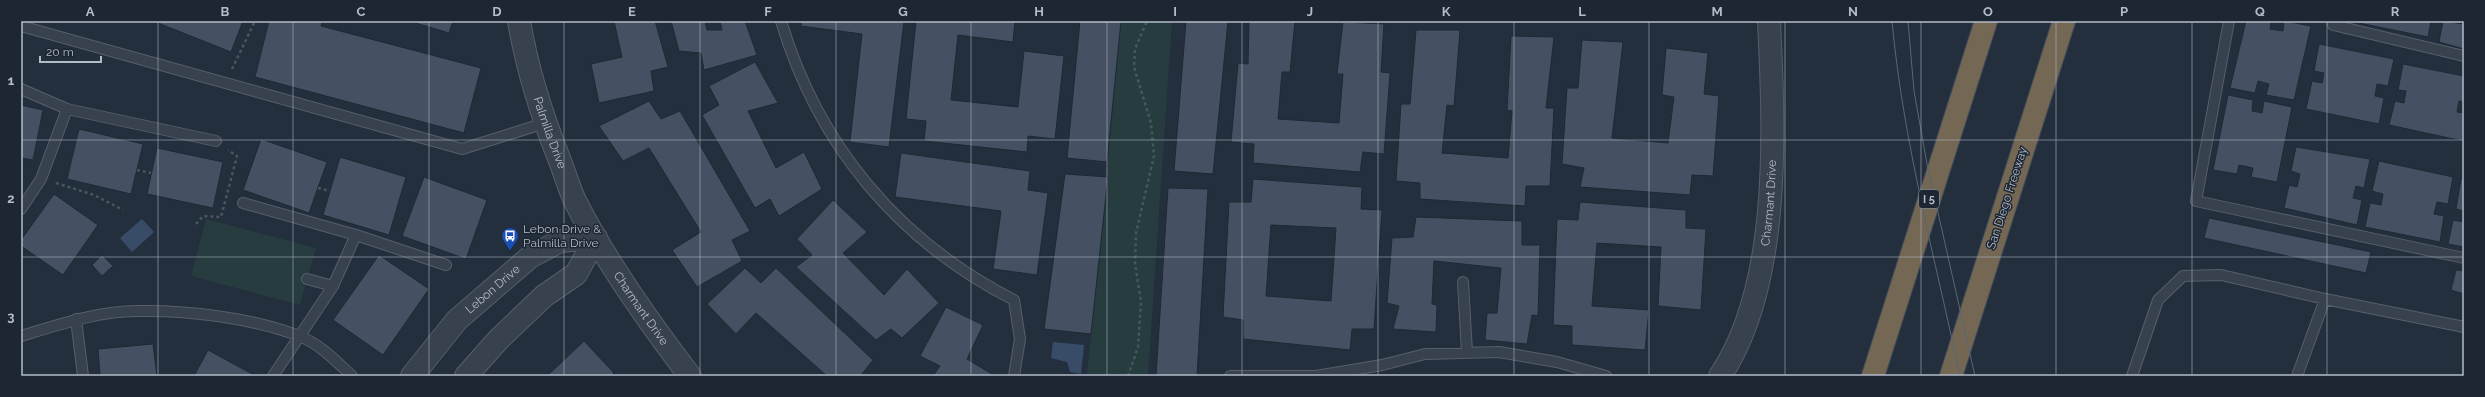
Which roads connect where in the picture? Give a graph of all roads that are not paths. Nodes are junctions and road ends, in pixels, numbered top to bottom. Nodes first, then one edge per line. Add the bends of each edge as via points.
1 (519, 21) edge
2 (781, 21) edge
3 (1769, 21) edge
4 (1986, 21) edge
5 (2064, 21) edge
6 (2229, 21) edge
7 (2332, 21) edge
8 (21, 26) edge
9 (2464, 56) edge
10 (21, 89) edge
11 (67, 109) junction
12 (545, 123) junction
13 (216, 141) road end
14 (242, 203) dead end
15 (21, 209) edge
16 (356, 235) junction
17 (596, 238) junction
18 (2464, 258) edge
19 (446, 265) dead end
20 (307, 279) dead end
21 (1463, 282) dead end
22 (334, 286) junction
23 (2325, 299) junction
24 (76, 319) junction
25 (2464, 327) edge
26 (21, 336) edge
27 (300, 336) junction
28 (1466, 353) junction
29 (1951, 375) edge
30 (83, 376) edge
31 (273, 376) edge
32 (352, 376) edge
33 (412, 376) edge
34 (466, 376) edge
35 (690, 376) edge
36 (1014, 376) edge
37 (1230, 376) edge
38 (1606, 376) edge
39 (1720, 376) edge
40 (1873, 376) edge
41 (2132, 376) edge
42 (2297, 376) edge

1 - 12 street, Palmilla Drive
2 - 36 lane via 790,53 819,116 846,159 878,199 946,259 984,285 1014,300 1020,339
3 - 39 street, Charmant Drive via 1773,106 1769,220 1757,291 1731,360
4 - 40 highway, I 5
5 - 29 highway, San Diego Freeway
6 - 18 lane via 2196,201
7 - 9 lane via 2333,25
8 - 12 lane via 462,149
10 - 11 lane
11 - 13 lane
11 - 15 lane via 41,179
12 - 17 street, Palmilla Drive via 574,199
14 - 16 lane
16 - 19 lane
16 - 22 lane
17 - 33 street, Lebon Drive via 560,241 530,257 457,320
17 - 34 street via 576,274 544,296 498,340
17 - 35 street, Charmant Drive via 643,312
20 - 22 lane
21 - 28 lane
22 - 27 lane
23 - 25 lane
23 - 41 lane via 2221,275 2183,276 2158,300
23 - 42 lane
24 - 26 lane
24 - 27 lane via 136,310 231,318
24 - 30 lane
27 - 31 lane
27 - 32 lane via 329,353
28 - 37 lane via 1425,354 1382,365 1316,376
28 - 38 lane via 1499,352 1557,362

